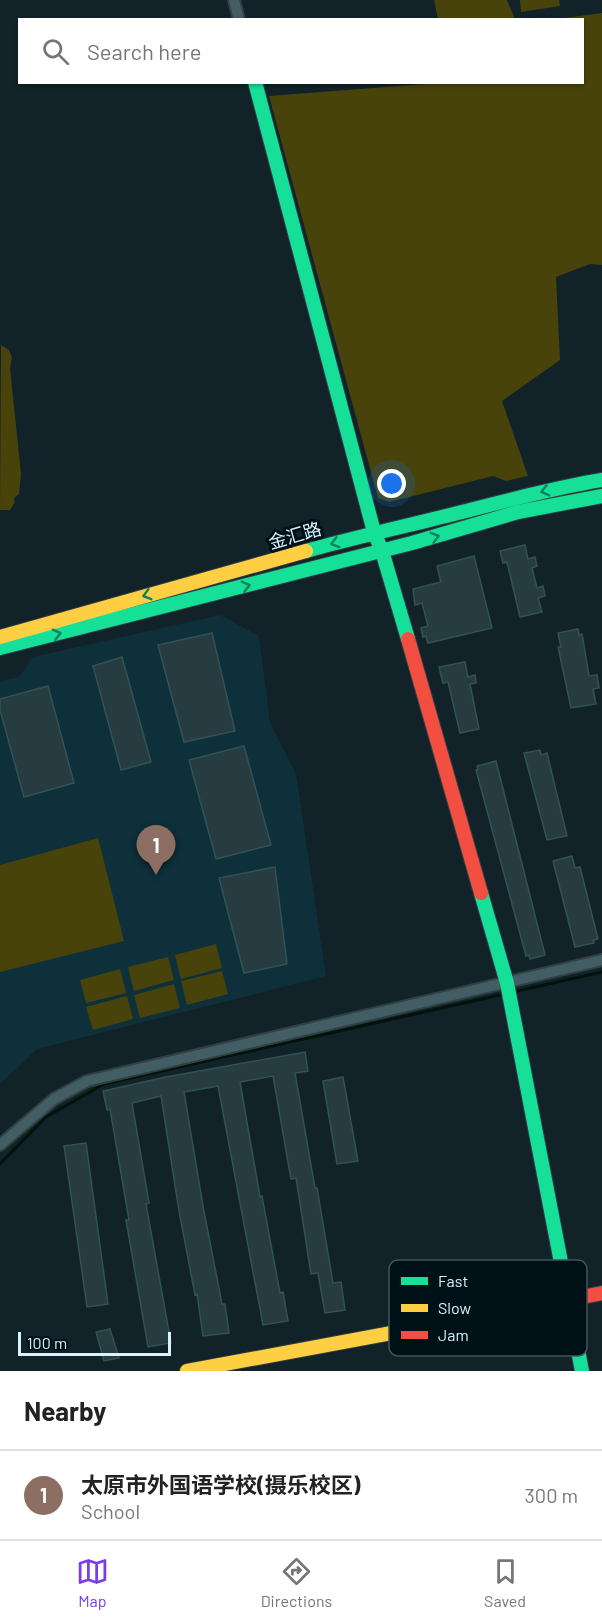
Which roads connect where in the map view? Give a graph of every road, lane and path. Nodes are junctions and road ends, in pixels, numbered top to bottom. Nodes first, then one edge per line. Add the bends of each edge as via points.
1 (234, 0) edge
2 (238, 18) edge
3 (256, 84) edge
4 (602, 480) edge
5 (602, 496) edge
6 (374, 532) junction
7 (382, 551) junction
8 (0, 637) edge
9 (0, 648) edge
10 (602, 960) edge
11 (507, 983) junction
12 (0, 1145) edge
13 (561, 1260) edge
14 (602, 1293) edge
15 (587, 1296) edge
16 (389, 1333) edge
17 (579, 1356) edge
18 (187, 1371) edge
19 (582, 1371) edge

1 - 2 street
3 - 6 street
4 -> 6 street, 金汇路
7 -> 5 street, 金汇路 via 518,512
6 - 7 street
6 -> 8 street, 金汇路
9 -> 7 street, 金汇路
7 - 11 street
10 - 11 street
11 - 12 street via 87,1081 54,1099
11 - 13 street
14 - 15 street
16 - 18 street
17 - 19 street

